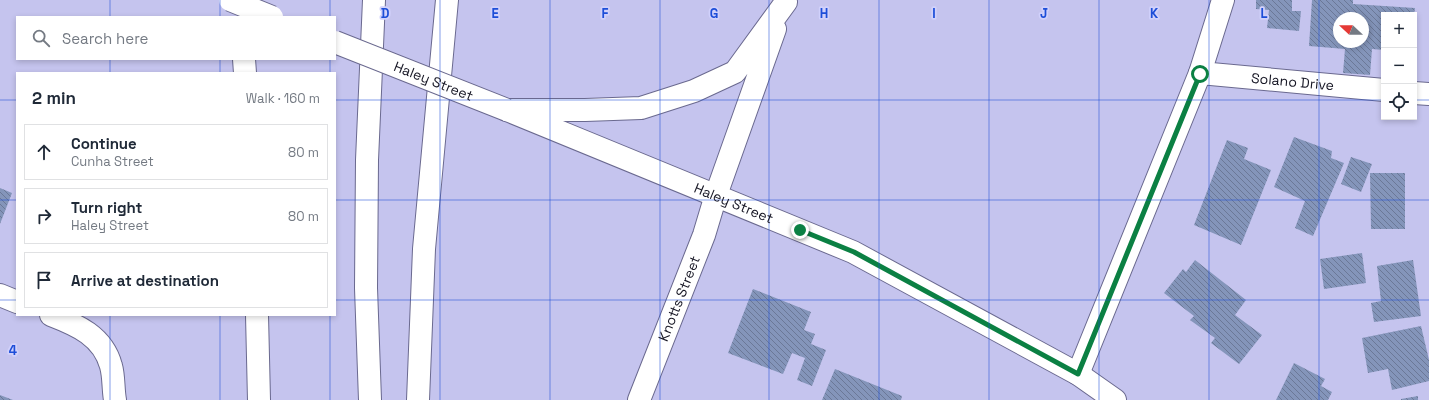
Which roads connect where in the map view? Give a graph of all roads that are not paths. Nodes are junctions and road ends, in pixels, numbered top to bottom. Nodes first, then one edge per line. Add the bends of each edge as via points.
1 (230, 0) edge
2 (241, 0) edge
3 (263, 0) edge
4 (374, 0) edge
5 (447, 0) edge
6 (1223, 0) edge
7 (786, 1) edge
8 (242, 16) edge
9 (262, 16) edge
10 (270, 16) edge
11 (336, 42) edge
12 (244, 60) edge
13 (260, 60) edge
14 (245, 72) edge
15 (259, 72) edge
16 (1200, 74) junction
17 (1381, 90) edge
18 (1417, 92) edge
19 (1429, 94) edge
20 (507, 110) junction
21 (716, 195) junction
22 (0, 295) edge
23 (16, 302) edge
24 (54, 316) edge
25 (257, 316) edge
26 (1078, 374) junction
27 (115, 400) edge
28 (259, 400) edge
29 (370, 400) edge
30 (418, 400) edge
31 (639, 400) edge
32 (1115, 400) edge

1 - 10 main road, bridge
2 - 8 main road
3 - 9 main road
4 - 29 main road via 367,160 366,288
5 - 30 main road via 424,249
6 - 16 main road
7 - 20 main road via 735,72 694,91 641,108
7 - 21 main road, Knotts Street
11 - 20 main road, Haley Street, bridge
12 - 14 main road
13 - 15 main road
16 - 17 main road, Solano Drive
16 - 26 main road
18 - 19 main road
20 - 21 main road, Haley Street
21 - 26 main road, Haley Street via 854,252
21 - 31 main road, Knotts Street via 704,235
22 - 23 main road
24 - 27 main road via 90,333 102,346 111,365
25 - 28 main road
26 - 32 main road, Haley Street

